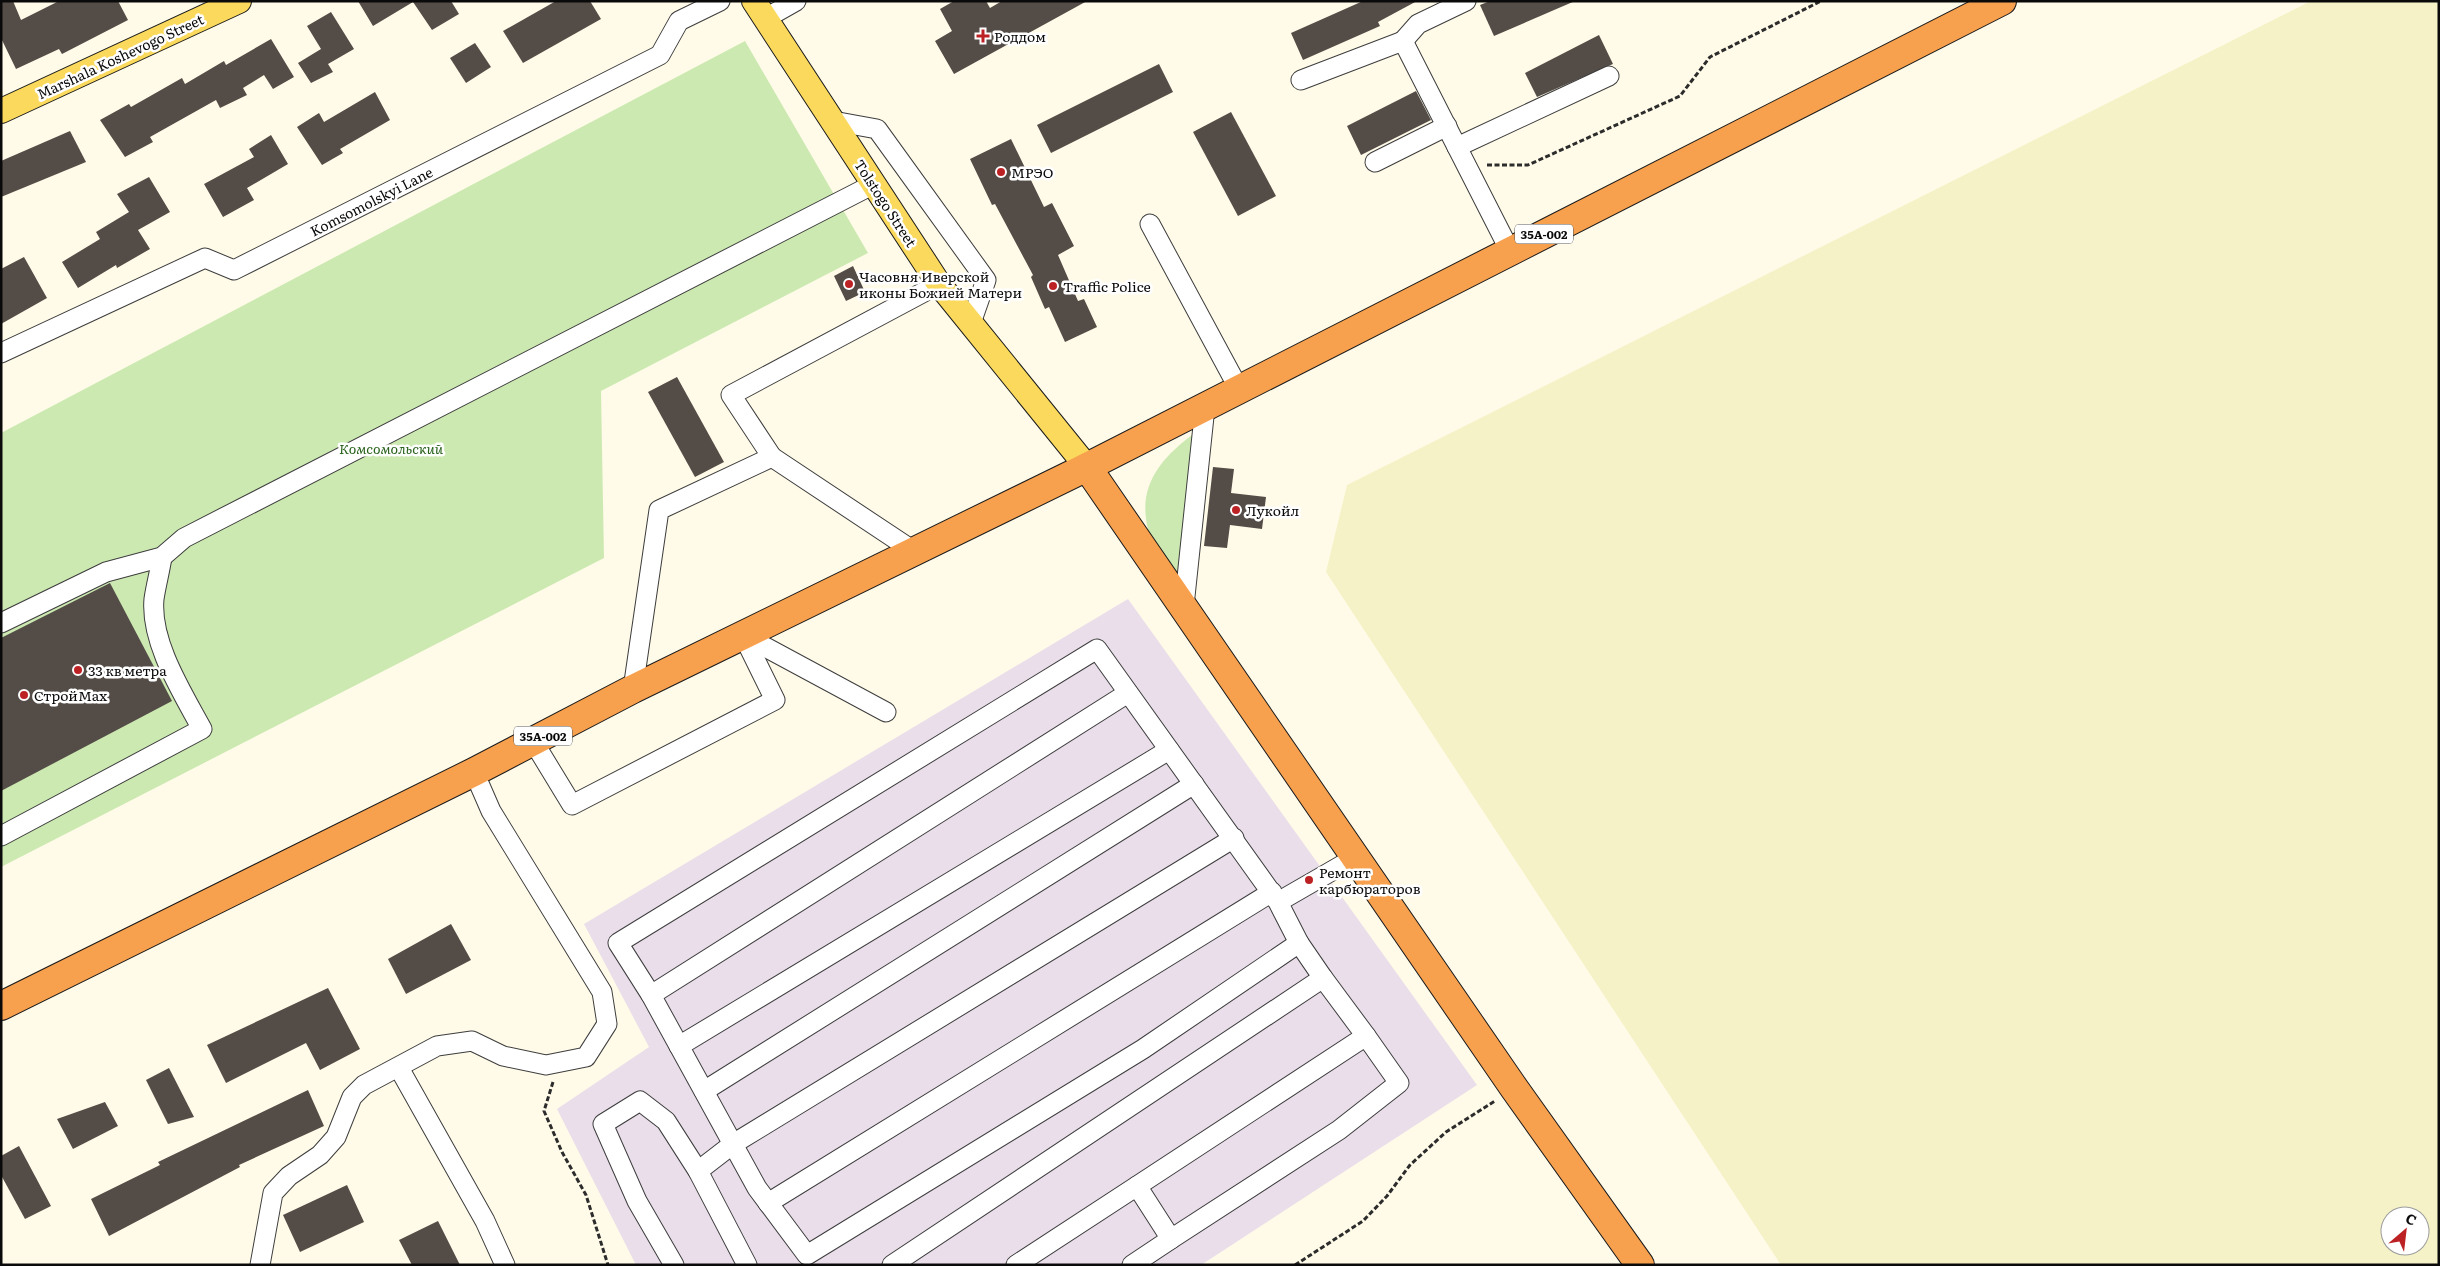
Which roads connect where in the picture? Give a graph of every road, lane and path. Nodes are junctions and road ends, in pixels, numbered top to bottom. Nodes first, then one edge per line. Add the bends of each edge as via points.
1 (240, 1) edge
2 (720, 1) edge
3 (796, 1) edge
4 (1466, 1) edge
5 (1821, 1) edge
6 (2002, 1) edge
7 (760, 9) edge
8 (1404, 41) junction
9 (1609, 76) dead end
10 (1301, 80) dead end
11 (1, 111) edge
12 (833, 121) junction
13 (1447, 126) junction
14 (1458, 147) junction
15 (1375, 162) dead end
16 (1466, 165) junction
17 (874, 184) junction
18 (1150, 224) dead end
19 (1510, 251) junction
20 (939, 284) junction
21 (971, 322) junction
22 (1, 353) edge
23 (1239, 390) junction
24 (1205, 407) junction
25 (772, 456) junction
26 (1087, 467) junction
27 (915, 552) junction
28 (162, 557) junction
29 (1184, 606) junction
30 (1, 624) edge
31 (744, 635) junction
32 (634, 689) junction
33 (1128, 693) junction
34 (886, 712) dead end
35 (533, 741) junction
36 (1169, 750) junction
37 (474, 772) junction
38 (1194, 784) junction
39 (1, 836) edge
40 (1234, 838) junction
41 (1356, 857) junction
42 (1275, 897) junction
43 (1299, 943) junction
44 (1323, 978) junction
45 (651, 995) junction
46 (1, 1006) edge
47 (1366, 1036) junction
48 (679, 1046) junction
49 (559, 1062) junction
50 (400, 1068) junction
51 (1514, 1088) junction
52 (704, 1091) junction
53 (733, 1144) junction
54 (698, 1171) junction
55 (1137, 1186) junction
56 (768, 1203) junction
57 (1171, 1238) junction
58 (260, 1265) edge
59 (505, 1265) edge
60 (608, 1265) edge
61 (674, 1265) edge
62 (747, 1265) edge
63 (892, 1265) edge
64 (1016, 1265) edge
65 (1132, 1265) edge
66 (1295, 1265) edge
67 (1640, 1265) edge

1 - 11 main road, Marshala Koshevogo Street
2 - 22 street, Komsomolskyi Lane via 679,21 660,55 234,270 205,258
3 - 7 street
4 - 8 street via 1418,24
5 - 16 path via 1710,57 1680,96 1528,165
6 - 19 highway, 35А-002
7 - 12 main road, Tolstogo Street
8 - 10 street
8 - 13 street
9 - 14 street
12 - 17 main road, Tolstogo Street
12 - 21 street via 876,129 986,280
13 - 14 street
13 - 15 street
14 - 16 street
16 - 19 street
17 - 20 main road, Tolstogo Street
17 - 28 street via 184,538
18 - 23 street
19 - 23 highway, 35А-002
20 - 21 main road, Tolstogo Street
20 - 25 street via 731,395
21 - 26 main road, Tolstogo Street
23 - 24 highway, 35А-002
24 - 26 highway, 35А-002
24 - 29 street
25 - 27 street
25 - 32 street via 659,510
26 - 27 highway, 35А-002
26 - 29 highway
27 - 31 highway, 35А-002
28 - 30 street via 106,572
28 - 39 street via 154,601 165,659 202,729
29 - 41 highway
31 - 32 highway, 35А-002
31 - 34 street
31 - 35 street via 775,700 572,805
32 - 35 highway, 35А-002
33 - 36 street
33 - 45 street
33 - 45 street via 1096,649 618,943
35 - 37 highway, 35А-002
36 - 38 street
36 - 48 street
37 - 46 highway, 35А-002
37 - 49 street via 491,811 602,992 606,1024 586,1057
38 - 40 street
38 - 52 street
40 - 42 street
40 - 53 street
41 - 42 street
41 - 51 highway
42 - 43 street
42 - 56 street
43 - 44 street
43 - 56 street via 1143,1049 807,1255
44 - 47 street
44 - 63 street
45 - 48 street
47 - 55 street
47 - 57 street via 1399,1083 1339,1130
48 - 52 street
49 - 50 street via 546,1065 503,1056 472,1041 437,1046
49 - 60 path via 544,1111 586,1195
50 - 58 street via 364,1085 352,1097 336,1137 320,1155 289,1176 273,1193
50 - 59 street via 485,1220
51 - 66 path via 1446,1132 1410,1165 1363,1221
51 - 67 highway
52 - 53 street
53 - 54 street
53 - 56 street
54 - 61 street via 666,1121 640,1101 603,1124 637,1201
54 - 62 street
55 - 57 street
55 - 64 street
57 - 65 street

